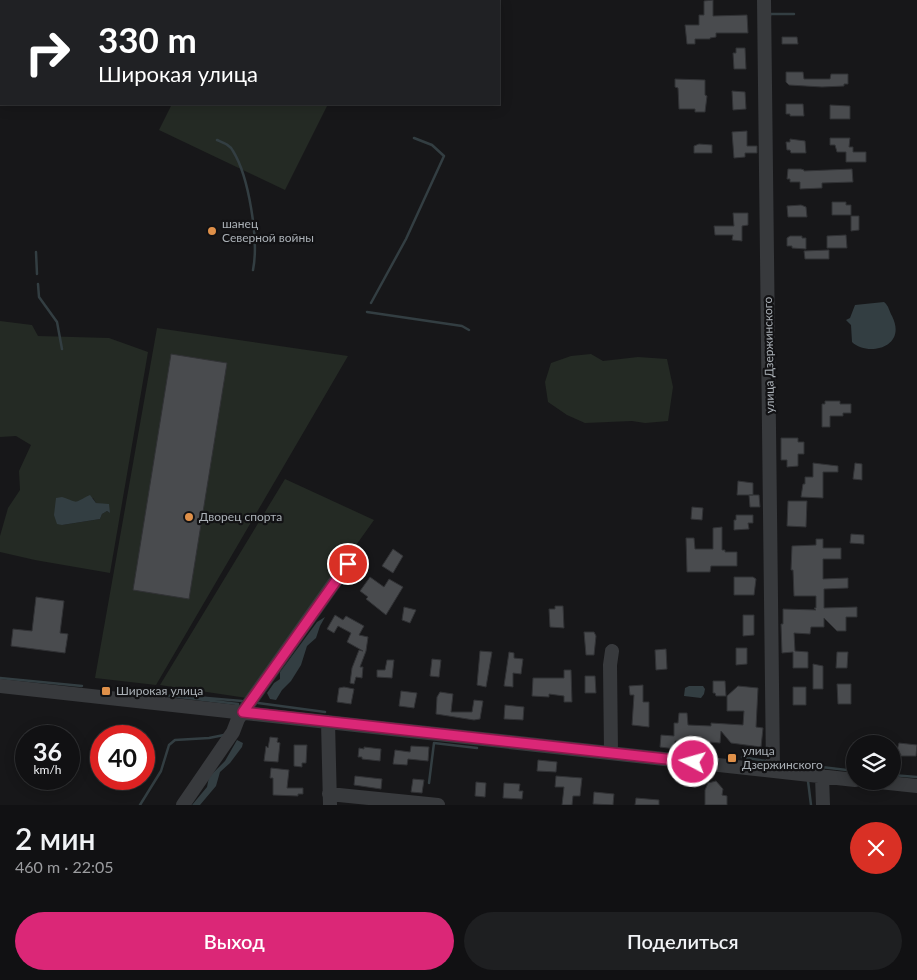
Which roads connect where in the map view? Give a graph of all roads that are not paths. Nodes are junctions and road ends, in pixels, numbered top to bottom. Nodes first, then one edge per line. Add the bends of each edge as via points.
1 (764, 0) edge
2 (356, 552) dead end
3 (612, 651) dead end
4 (0, 686) edge
5 (243, 712) junction
6 (328, 722) junction
7 (610, 752) junction
8 (773, 770) junction
9 (822, 776) junction
10 (846, 779) edge
11 (901, 784) edge
12 (917, 786) edge
13 (330, 800) edge
14 (183, 805) edge
15 (438, 805) edge
16 (823, 805) edge

1 - 8 street, улица Дзержинского
2 - 5 street
3 - 7 street
4 - 5 street
5 - 6 street
5 - 14 street
6 - 7 street
6 - 13 street
7 - 8 street
8 - 9 street
9 - 10 street
9 - 16 street
11 - 12 street
13 - 15 street

